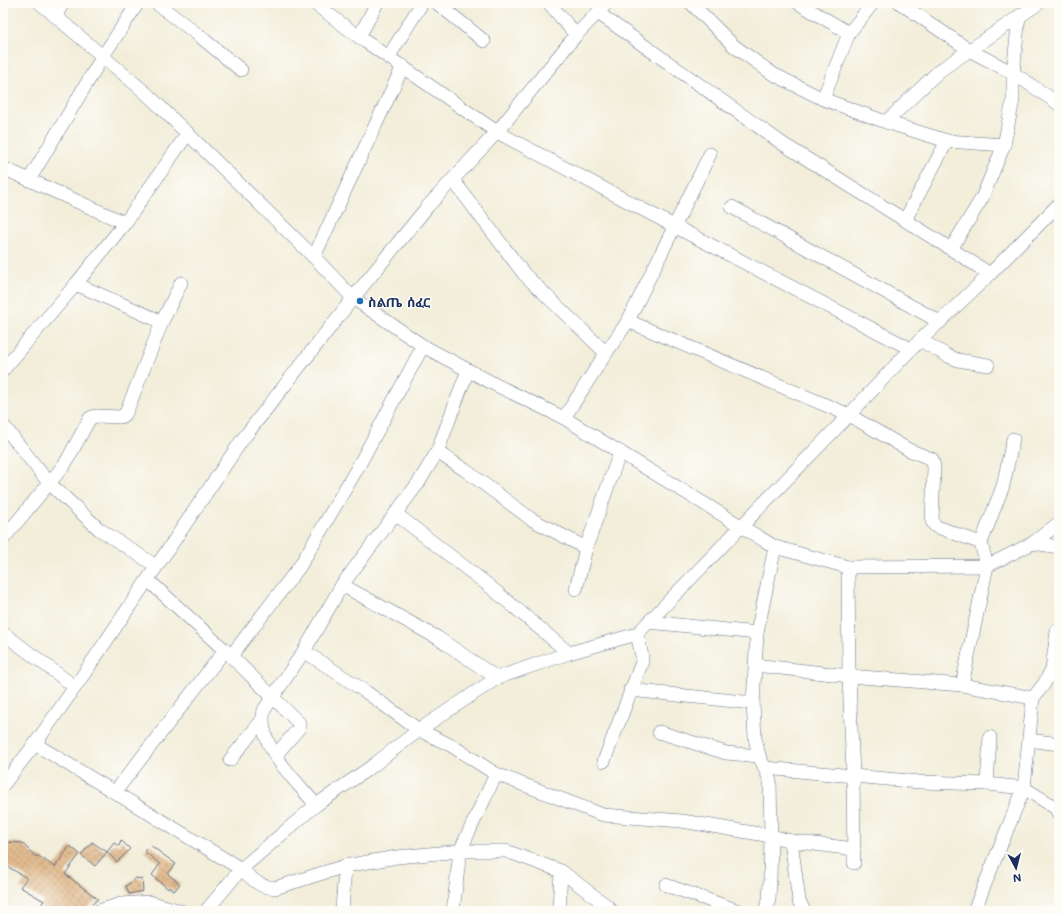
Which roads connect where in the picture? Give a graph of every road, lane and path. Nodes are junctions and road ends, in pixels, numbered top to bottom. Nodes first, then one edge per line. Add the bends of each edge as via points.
1 (40, 3) edge
2 (63, 3) edge
3 (138, 3) edge
4 (156, 3) edge
5 (314, 3) edge
6 (377, 3) edge
7 (422, 3) edge
8 (437, 3) edge
9 (549, 3) edge
10 (607, 3) edge
11 (691, 3) edge
12 (798, 3) edge
13 (873, 3) edge
14 (900, 3) edge
15 (1039, 3) edge
16 (598, 13) junction
17 (55, 16) junction
18 (1019, 16) junction
19 (849, 33) junction
20 (576, 35) junction
21 (359, 37) junction
22 (484, 41) dead end
23 (969, 50) junction
24 (103, 56) junction
25 (389, 56) junction
26 (403, 66) junction
27 (241, 70) dead end
28 (1013, 73) junction
29 (823, 99) junction
30 (1059, 104) edge
31 (886, 122) junction
32 (497, 132) junction
33 (188, 133) junction
34 (947, 141) junction
35 (1004, 145) junction
36 (710, 154) dead end
37 (5, 173) edge
38 (29, 180) junction
39 (453, 180) junction
40 (1059, 205) edge
41 (732, 207) dead end
42 (906, 220) junction
43 (125, 223) junction
44 (674, 226) junction
45 (951, 249) junction
46 (314, 257) junction
47 (990, 274) junction
48 (181, 283) dead end
49 (76, 284) junction
50 (352, 298) junction
51 (628, 321) junction
52 (162, 322) junction
53 (940, 322) junction
54 (916, 345) junction
55 (423, 346) junction
56 (606, 353) junction
57 (988, 365) dead end
58 (3, 370) edge
59 (468, 370) junction
60 (850, 415) junction
61 (564, 418) junction
62 (3, 425) edge
63 (1014, 439) dead end
64 (437, 452) junction
65 (620, 452) junction
66 (49, 483) junction
67 (396, 514) junction
68 (1059, 523) edge
69 (741, 527) junction
70 (3, 539) edge
71 (981, 543) junction
72 (1033, 543) junction
73 (775, 547) junction
74 (1059, 547) edge
75 (586, 548) junction
76 (156, 566) junction
77 (987, 566) junction
78 (848, 567) junction
79 (148, 580) junction
80 (342, 585) junction
81 (576, 589) dead end
82 (649, 622) junction
83 (1059, 629) edge
84 (3, 633) edge
85 (757, 633) junction
86 (637, 634) junction
87 (304, 651) junction
88 (228, 653) junction
89 (569, 653) junction
90 (755, 665) junction
91 (849, 676) junction
92 (497, 678) junction
93 (962, 685) junction
94 (75, 687) junction
95 (630, 690) junction
96 (274, 698) junction
97 (1033, 698) junction
98 (752, 703) junction
99 (262, 720) junction
100 (419, 730) junction
101 (659, 732) dead end
102 (990, 737) dead end
103 (1029, 740) junction
104 (34, 744) junction
105 (1059, 744) edge
106 (275, 756) junction
107 (759, 756) junction
108 (230, 760) dead end
109 (604, 761) dead end
110 (765, 768) junction
111 (496, 774) junction
112 (853, 776) junction
113 (987, 784) junction
114 (3, 785) edge
115 (1024, 788) junction
116 (115, 792) junction
117 (316, 805) junction
118 (1058, 810) edge
119 (771, 836) junction
120 (791, 841) junction
121 (854, 849) junction
122 (460, 851) junction
123 (854, 863) dead end
124 (345, 866) junction
125 (241, 869) junction
126 (561, 871) junction
127 (666, 885) dead end
128 (99, 911) edge
129 (181, 911) edge
130 (206, 911) edge
131 (342, 911) edge
132 (453, 911) edge
133 (558, 911) edge
134 (612, 911) edge
135 (739, 911) edge
136 (766, 911) edge
137 (804, 911) edge
138 (974, 911) edge

1 - 17 street
2 - 17 street
3 - 24 street
4 - 27 street
5 - 21 street
6 - 21 street
7 - 25 street
8 - 22 street
9 - 20 street
10 - 16 street
11 - 29 street via 734,46 773,74
12 - 19 street
13 - 19 street
14 - 23 street
15 - 18 street
16 - 20 street
16 - 42 street via 783,144
17 - 24 street
18 - 23 street
18 - 28 street
19 - 29 street
20 - 32 street
21 - 25 street
23 - 28 street
23 - 31 street via 939,71
24 - 33 street
24 - 38 street
25 - 26 street
26 - 32 street
26 - 46 street
28 - 30 street
28 - 35 street via 1013,100
29 - 31 street
31 - 34 street
32 - 39 street
32 - 44 street
33 - 43 street
33 - 46 street
34 - 35 street
34 - 42 street
35 - 45 street via 982,198
36 - 44 street
37 - 38 street
38 - 43 street
39 - 50 street via 428,206
39 - 56 street via 524,274
40 - 47 street
41 - 53 street
42 - 45 street
43 - 49 street
44 - 51 street
44 - 54 street
45 - 47 street
46 - 50 street
47 - 53 street
48 - 52 street
49 - 52 street
49 - 58 street
50 - 55 street
50 - 76 street via 242,440
51 - 56 street
51 - 60 street
52 - 66 street via 126,413 121,418 90,418 66,464
53 - 54 street
54 - 57 street via 958,360
54 - 60 street
55 - 59 street
55 - 88 street via 358,467 300,566
56 - 61 street
59 - 61 street
59 - 64 street
60 - 69 street
60 - 71 street via 909,450 932,459 932,521 935,526
61 - 65 street
62 - 66 street
63 - 71 street via 1003,486
64 - 67 street
64 - 75 street via 531,519
65 - 69 street
65 - 75 street
66 - 70 street
66 - 76 street via 99,529
67 - 80 street
67 - 89 street via 488,585
68 - 72 street
69 - 73 street
69 - 82 street
71 - 77 street
72 - 74 street
72 - 77 street
73 - 78 street
73 - 85 street
75 - 81 street
76 - 79 street
77 - 78 street
77 - 93 street
78 - 91 street
79 - 88 street
79 - 94 street
80 - 87 street
80 - 92 street via 438,638
82 - 85 street
82 - 86 street
83 - 97 street via 1052,669
84 - 94 street
85 - 90 street
86 - 89 street
86 - 95 street via 642,662
87 - 96 street
87 - 100 street
88 - 96 street
88 - 116 street
89 - 92 street
90 - 91 street
90 - 98 street
91 - 93 street
91 - 112 street
92 - 100 street
93 - 97 street
94 - 104 street
95 - 98 street
95 - 109 street
96 - 99 street via 264,710
96 - 106 street via 299,723
97 - 103 street
98 - 107 street
99 - 106 street via 268,744
99 - 108 street
100 - 111 street via 452,746
100 - 117 street
101 - 107 street via 726,753
102 - 113 street
103 - 105 street
103 - 115 street
104 - 114 street
104 - 116 street
106 - 117 street
107 - 110 street
110 - 112 street
110 - 119 street via 770,781
111 - 119 street via 603,816 682,821
111 - 122 street
112 - 113 street
112 - 121 street
113 - 115 street
115 - 118 street
115 - 138 street
116 - 125 street
117 - 125 street
119 - 120 street
119 - 136 street via 769,900
120 - 121 street
120 - 137 street via 799,901
121 - 123 street
122 - 124 street via 397,857
122 - 126 street via 506,851
122 - 132 street
124 - 125 street via 274,888 259,885
124 - 131 street
125 - 130 street
126 - 133 street
126 - 134 street
127 - 135 street
128 - 129 street via 120,904 149,902

